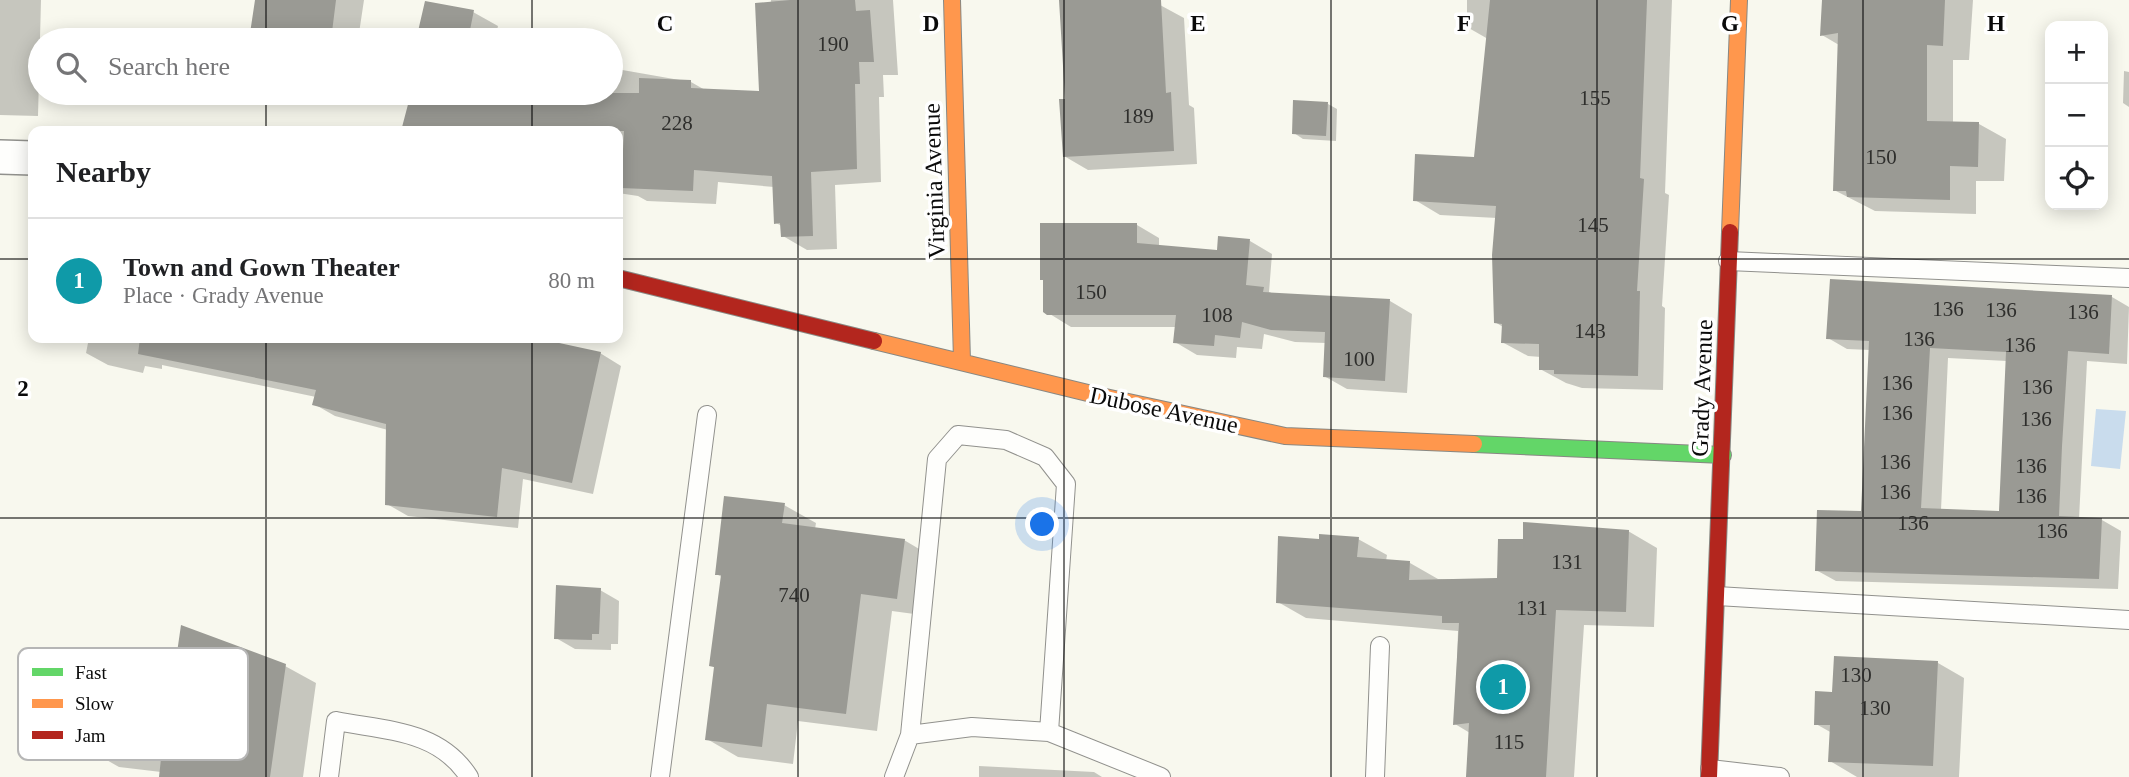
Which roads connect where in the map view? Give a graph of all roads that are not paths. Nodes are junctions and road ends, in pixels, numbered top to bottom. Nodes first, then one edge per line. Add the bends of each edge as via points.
1 (952, 0) edge
2 (1739, 0) edge
3 (0, 158) edge
4 (28, 158) edge
5 (1728, 261) junction
6 (2129, 278) edge
7 (623, 279) edge
8 (962, 361) junction
9 (707, 415) dead end
10 (1723, 455) junction
11 (1717, 596) junction
12 (2129, 620) edge
13 (1380, 646) dead end
14 (1049, 732) junction
15 (911, 735) junction
16 (1710, 773) edge
17 (329, 777) edge
18 (469, 777) edge
19 (660, 777) edge
20 (894, 777) edge
21 (1161, 777) edge
22 (1375, 777) edge
23 (1780, 777) edge

1 - 8 street, Virginia Avenue
2 - 5 street, Grady Avenue
3 - 4 street
5 - 6 lane
5 - 10 street, Grady Avenue
7 - 8 street, Dubose Avenue
8 - 10 street, Dubose Avenue via 1285,436
9 - 19 lane
10 - 11 street, Grady Avenue
11 - 12 lane
11 - 16 street, Grady Avenue
13 - 22 lane
14 - 15 lane via 972,727
14 - 15 lane via 1066,484 1045,457 1006,440 958,435 937,458
14 - 21 lane
15 - 20 lane
16 - 23 lane
17 - 18 lane via 336,722 410,733 439,745

